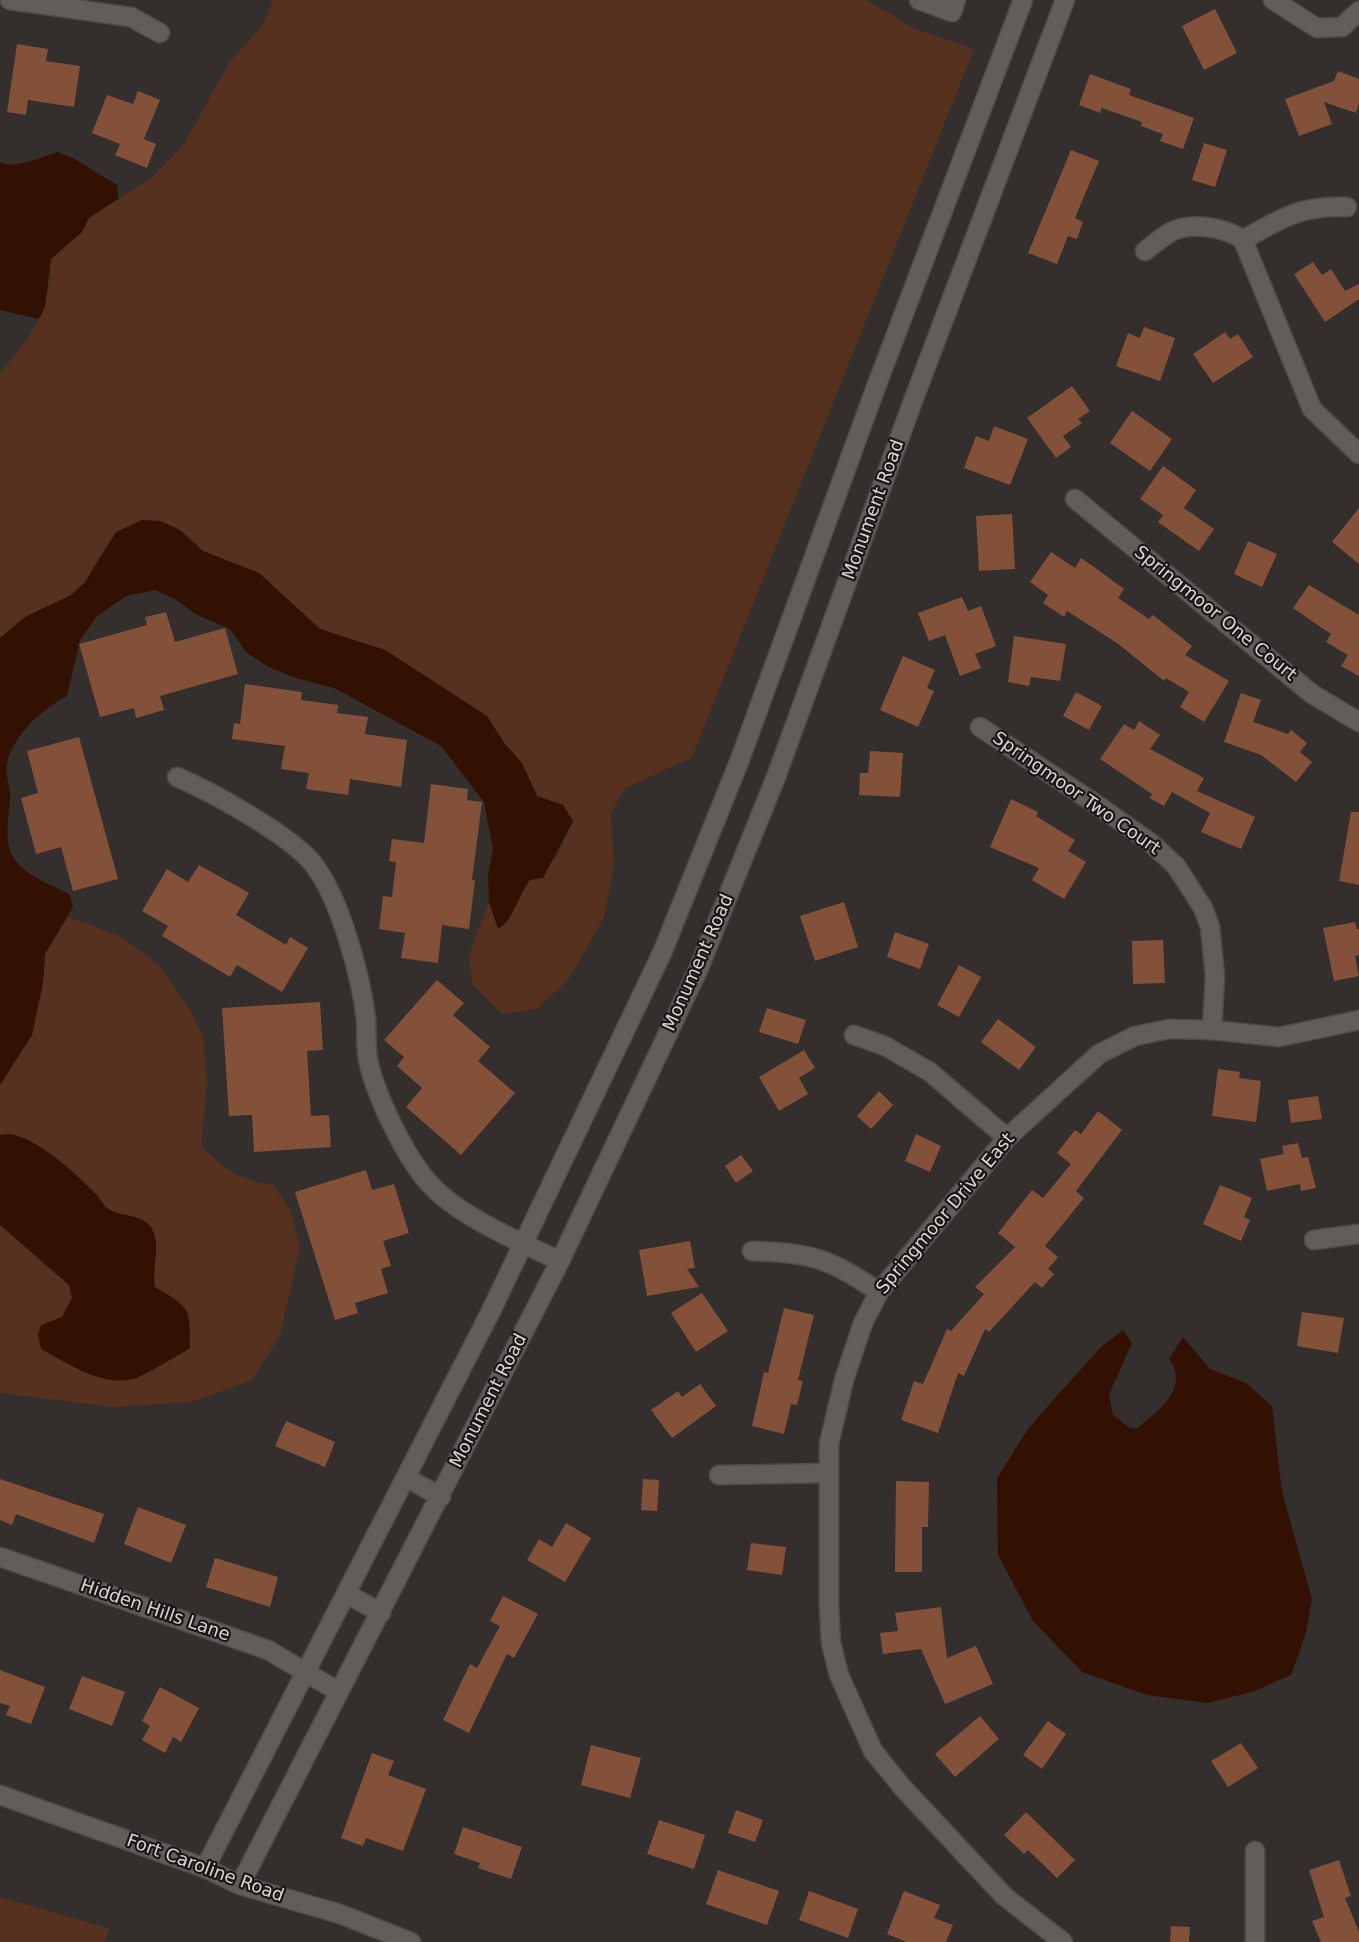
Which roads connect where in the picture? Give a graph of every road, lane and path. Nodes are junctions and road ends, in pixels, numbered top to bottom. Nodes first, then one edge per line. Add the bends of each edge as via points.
1 (10, 0) edge
2 (919, 0) edge
3 (956, 0) edge
4 (1023, 0) edge
5 (1065, 0) edge
6 (1273, 0) edge
7 (1359, 10) edge
8 (160, 33) dead end
9 (1347, 207) dead end
10 (1243, 240) junction
11 (1145, 251) dead end
12 (1359, 454) edge
13 (1075, 499) dead end
14 (1359, 722) edge
15 (980, 727) dead end
16 (177, 777) dead end
17 (1359, 1020) edge
18 (1212, 1030) junction
19 (854, 1035) dead end
20 (1007, 1138) junction
21 (1359, 1234) edge
22 (1314, 1240) dead end
23 (524, 1243) junction
24 (752, 1251) dead end
25 (560, 1261) junction
26 (879, 1293) junction
27 (829, 1473) junction
28 (719, 1475) dead end
29 (407, 1478) junction
30 (441, 1497) junction
31 (0, 1557) edge
32 (347, 1594) junction
33 (381, 1613) junction
34 (307, 1672) junction
35 (339, 1692) junction
36 (0, 1795) edge
37 (1255, 1851) dead end
38 (205, 1868) junction
39 (240, 1885) junction
40 (411, 1942) edge
41 (1063, 1942) edge
42 (1255, 1942) edge

1 - 8 street via 131,17
2 - 3 street via 952,12
4 - 23 street, Monument Road via 706,847 662,953
5 - 25 street, Monument Road via 742,862 698,970
6 - 7 street via 1317,28 1342,27
9 - 10 street via 1295,211
10 - 11 street via 1222,230 1198,227 1171,231
10 - 12 street via 1312,409
13 - 14 street, Springmoor One Court via 1312,694
15 - 18 street, Springmoor Two Court via 1103,809 1176,866 1203,908 1210,927 1215,976
16 - 23 street via 282,836 314,864 339,911 345,933 366,1018 368,1063 412,1162 448,1201
17 - 18 street, Springmoor Drive East via 1279,1037
18 - 20 street, Springmoor Drive East via 1169,1029 1135,1036 1099,1054
19 - 20 street via 885,1046 930,1072
20 - 26 street, Springmoor Drive East
21 - 22 street
23 - 25 street
23 - 29 street, Monument Road
24 - 26 street via 791,1252 832,1263
25 - 30 street, Monument Road
26 - 27 street, Springmoor Drive East via 863,1323 844,1380 829,1444
27 - 28 street
27 - 41 street, Springmoor Drive East via 831,1643 839,1675 873,1751 1004,1896
29 - 30 street
29 - 32 street, Monument Road
30 - 33 street, Monument Road
31 - 34 street, Hidden Hills Lane via 268,1650
32 - 33 street
32 - 34 street, Monument Road
33 - 35 street, Monument Road
34 - 35 street, Hidden Hills Lane
34 - 38 street, Monument Road
35 - 39 street, Monument Road
36 - 38 street, Fort Caroline Road
37 - 42 street
38 - 39 street, Fort Caroline Road
39 - 40 street, Fort Caroline Road via 340,1914

